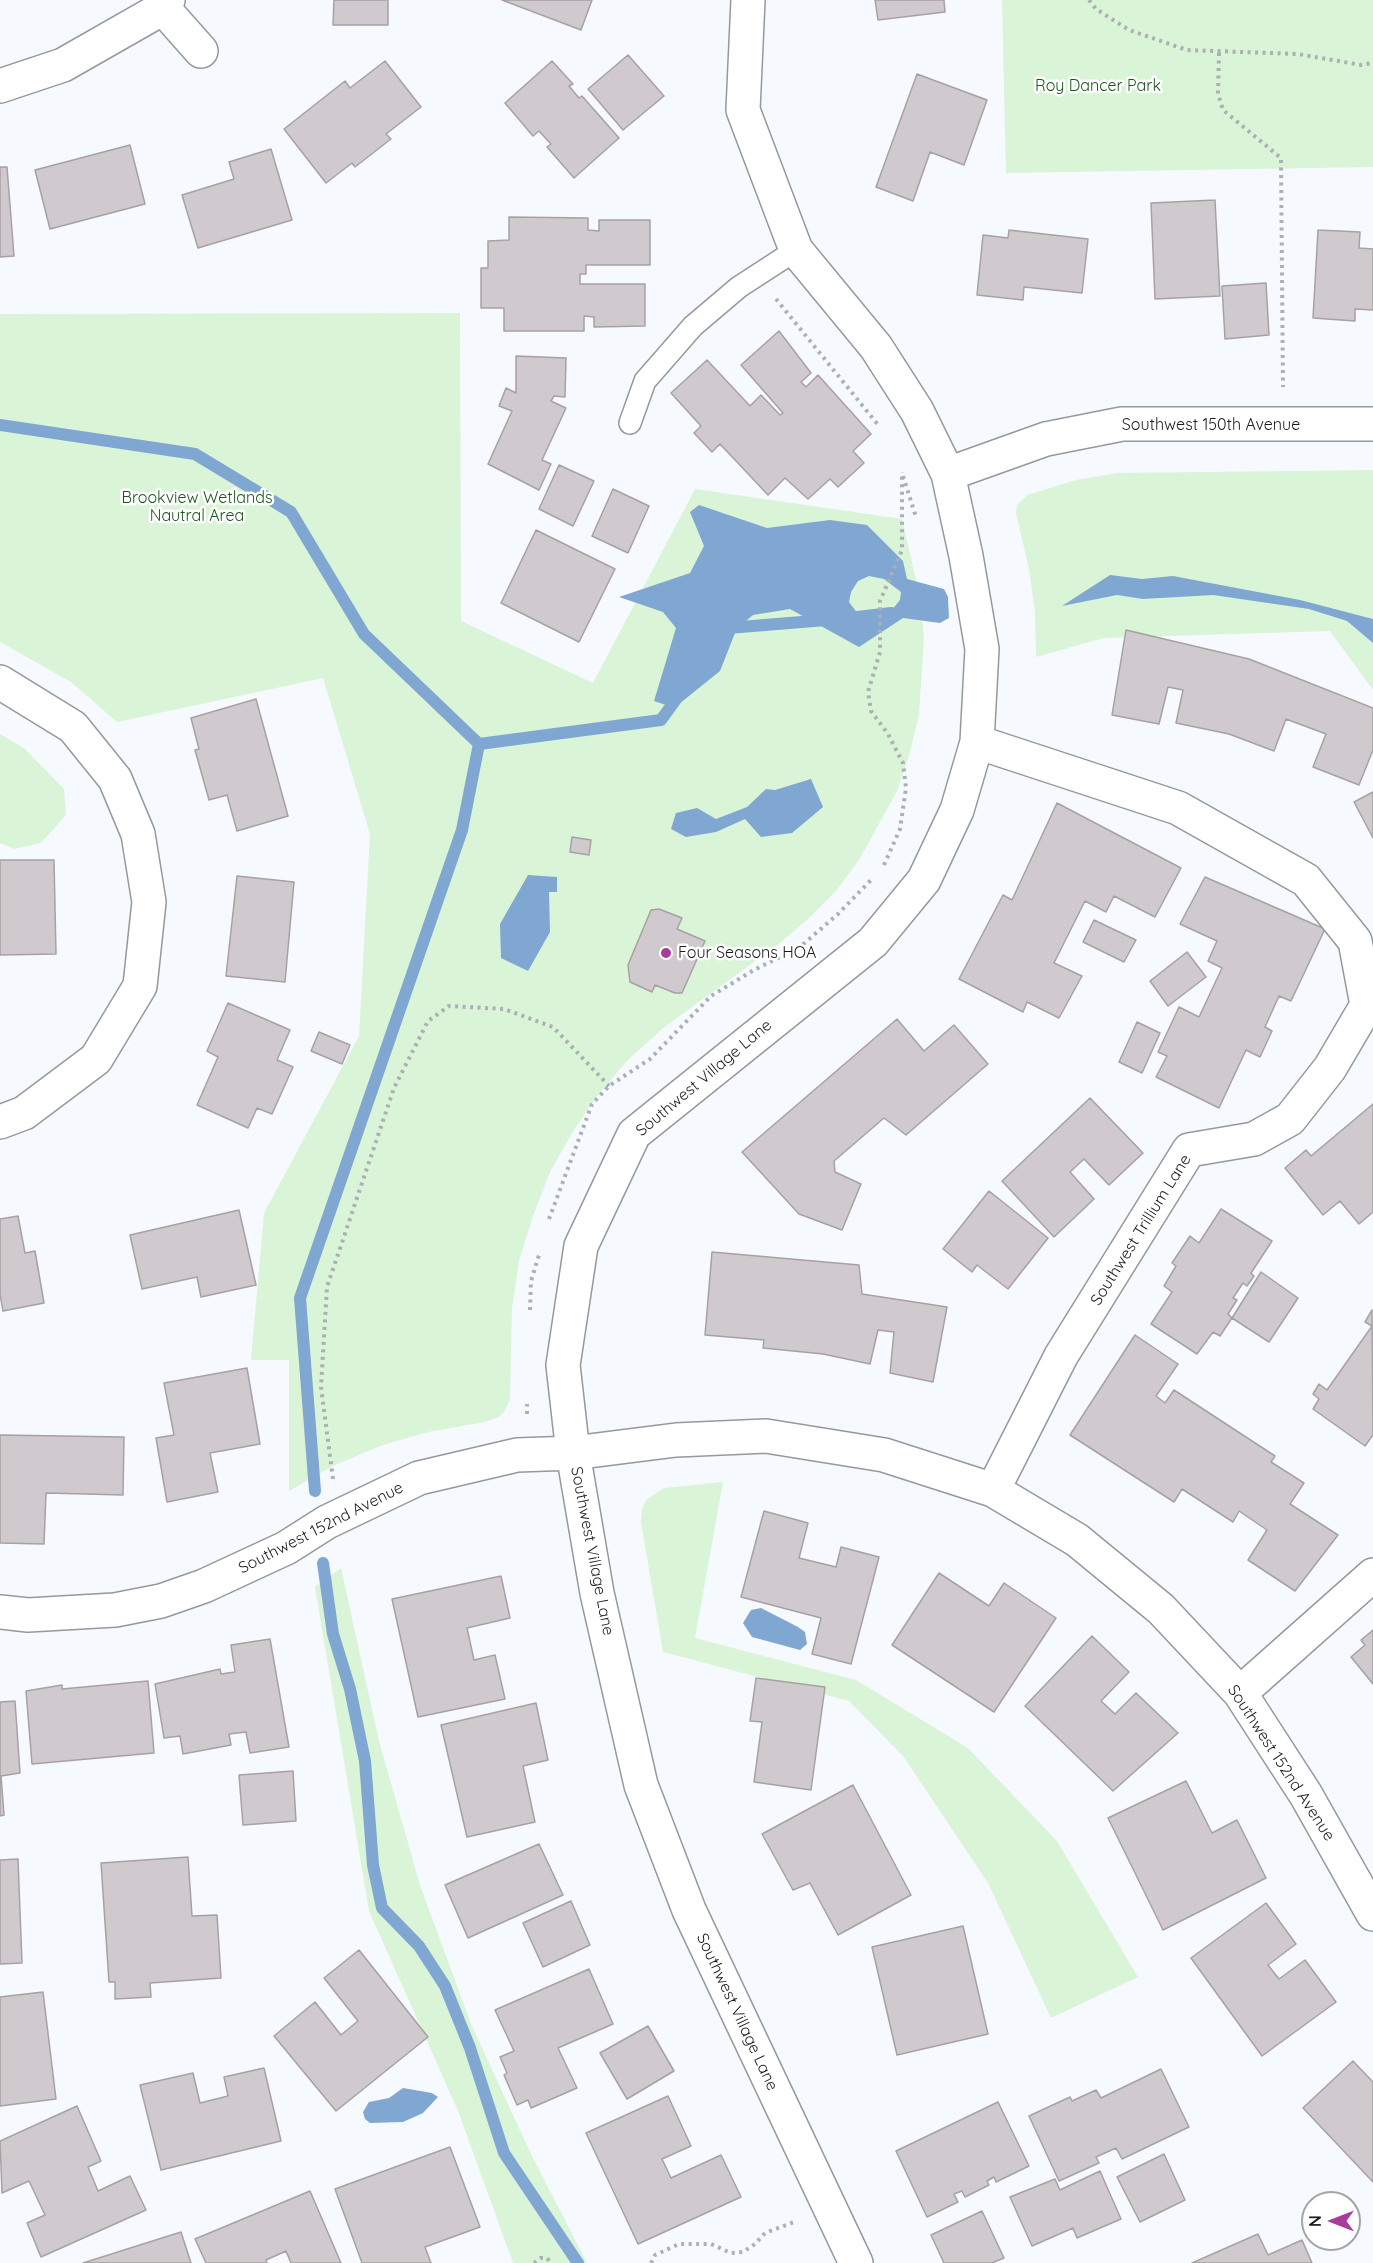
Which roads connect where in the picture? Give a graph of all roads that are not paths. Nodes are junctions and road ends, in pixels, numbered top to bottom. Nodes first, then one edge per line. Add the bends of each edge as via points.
1 (748, 0) edge
2 (166, 4) edge
3 (201, 51) dead end
4 (0, 86) edge
5 (796, 249) junction
6 (630, 423) dead end
7 (1373, 424) edge
8 (948, 474) junction
9 (0, 682) edge
10 (977, 742) junction
11 (0, 1122) edge
12 (573, 1453) junction
13 (993, 1490) junction
14 (1373, 1575) edge
15 (0, 1612) edge
16 (1240, 1693) junction
17 (1373, 1914) edge
18 (856, 2263) edge

1 - 5 street, Southwest Village Lane via 743,110
2 - 3 street
2 - 4 street via 63,64
5 - 6 lane via 693,326 645,381
5 - 8 street, Southwest Village Lane via 876,347 917,411
7 - 8 street, Southwest 150th Avenue via 1122,424 1046,439
8 - 10 street, Southwest Village Lane via 982,649
9 - 11 street via 73,727 115,779 138,834 149,902 140,986 96,1059 24,1113
10 - 12 street, Southwest Village Lane via 957,810 924,880 873,942 634,1134 581,1246 563,1365
10 - 13 street, Southwest Trillium Lane via 1178,808 1306,880 1355,941 1367,1005 1330,1068 1290,1119 1254,1139 1189,1150 1061,1356
12 - 13 street, Southwest 152nd Avenue via 676,1440 766,1436 884,1455
12 - 15 street, Southwest 152nd Avenue via 517,1455 419,1478 342,1514 286,1548 161,1601 115,1610 28,1615
12 - 18 street, Southwest Village Lane via 597,1593 641,1785 688,1910
13 - 16 street, Southwest 152nd Avenue via 1077,1540 1161,1608
14 - 16 street
16 - 17 street, Southwest 152nd Avenue via 1306,1795

